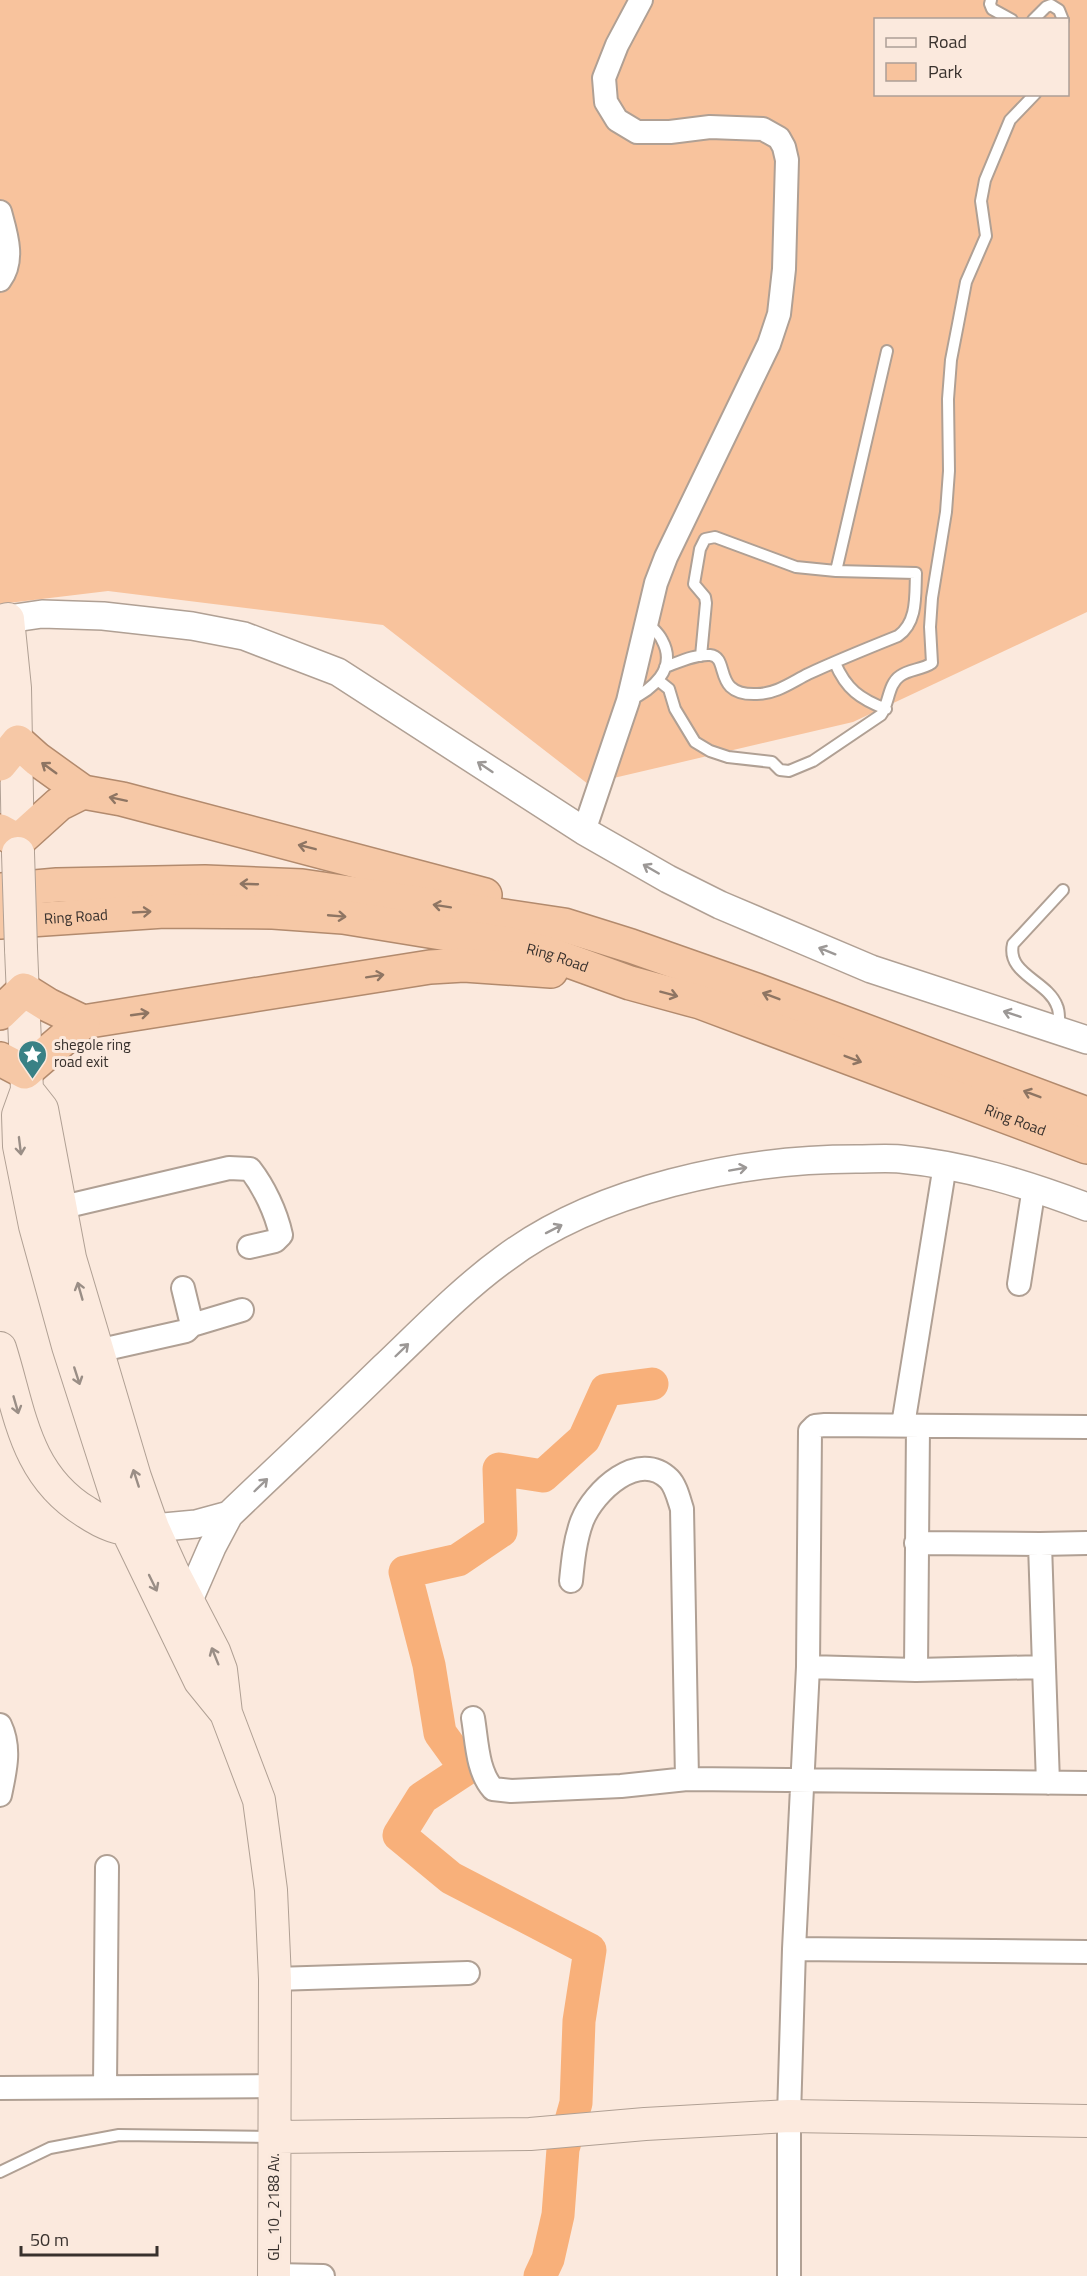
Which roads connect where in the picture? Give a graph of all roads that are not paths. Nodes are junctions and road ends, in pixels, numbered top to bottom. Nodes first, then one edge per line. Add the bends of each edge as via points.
1 (640, 0) edge
2 (991, 0) edge
3 (1008, 18) edge
4 (1035, 18) edge
5 (1062, 18) edge
6 (1033, 96) edge
7 (0, 212) edge
8 (0, 280) edge
9 (887, 351) dead end
10 (836, 571) junction
11 (916, 573) junction
12 (934, 574) junction
13 (3, 614) edge
14 (647, 622) junction
15 (701, 656) junction
16 (835, 663) junction
17 (665, 667) junction
18 (659, 681) junction
19 (628, 701) junction
20 (886, 709) junction
21 (9, 753) edge
22 (83, 792) junction
23 (584, 831) junction
24 (12, 842) edge
25 (0, 890) edge
26 (1063, 890) dead end
27 (0, 922) edge
28 (564, 925) junction
29 (630, 983) junction
30 (24, 990) junction
31 (0, 1013) edge
32 (83, 1022) junction
33 (1059, 1030) junction
34 (1087, 1040) edge
35 (17, 1073) edge
36 (1087, 1114) edge
37 (1087, 1147) edge
38 (945, 1165) junction
39 (1034, 1187) junction
40 (1087, 1207) edge
41 (59, 1208) junction
42 (249, 1247) dead end
43 (1019, 1284) dead end
44 (183, 1288) dead end
45 (242, 1310) dead end
46 (192, 1325) junction
47 (0, 1348) edge
48 (97, 1351) junction
49 (911, 1425) junction
50 (1087, 1427) edge
51 (229, 1515) junction
52 (140, 1529) junction
53 (916, 1543) junction
54 (1087, 1543) edge
55 (1040, 1544) junction
56 (571, 1581) dead end
57 (188, 1602) junction
58 (808, 1667) junction
59 (1044, 1667) junction
60 (916, 1670) junction
61 (226, 1713) junction
62 (473, 1718) dead end
63 (0, 1725) edge
64 (687, 1779) junction
65 (803, 1780) junction
66 (1048, 1783) junction
67 (1087, 1783) edge
68 (0, 1795) edge
69 (107, 1867) dead end
70 (794, 1949) junction
71 (1087, 1952) edge
72 (468, 1973) dead end
73 (275, 1979) junction
74 (105, 2086) junction
75 (274, 2086) junction
76 (0, 2088) edge
77 (789, 2116) junction
78 (1087, 2121) edge
79 (275, 2137) junction
80 (0, 2172) edge
81 (274, 2275) edge
82 (323, 2276) edge
83 (789, 2276) edge

1 - 14 street via 604,78 606,102 617,120 637,132 710,127 763,129 779,138 788,160 779,314 736,416 666,557
2 - 3 lane via 992,9
4 - 5 lane via 1051,5
6 - 12 lane via 1010,120 983,190 981,212 986,236 966,282 951,360 946,512
7 - 8 street via 8,243 8,263
9 - 10 lane
10 - 11 lane
10 - 15 lane via 796,567 715,537 705,539 699,549 694,584 706,603
11 - 12 lane
11 - 16 lane via 915,601 907,630
12 - 20 lane via 932,663 900,675
13 - 21 main road via 15,688
23 -> 13 street via 338,672 244,636 114,617
14 - 17 lane via 662,638 667,652
14 - 19 street
15 - 16 lane via 717,657 727,686 759,694
15 - 17 lane
16 - 20 lane via 844,682 859,696
17 - 18 lane
18 - 19 lane
18 - 20 lane via 669,689 675,709 695,742 728,757 772,762 780,770 789,771 813,761
19 - 23 street
22 -> 21 highway via 37,759
21 - 24 main road
22 - 24 highway via 59,804
28 -> 22 highway via 516,903 387,867
33 -> 23 street via 871,969 784,934 668,879
24 - 30 main road, bridge
28 -> 25 highway, Ring Road via 302,886 193,882
26 - 33 lane via 1013,944 1011,953 1014,963 1058,1007
27 -> 29 highway, Ring Road via 164,911 343,917 509,944 550,954
36 -> 28 highway, Ring Road via 756,990
32 -> 29 highway via 430,967 509,967
29 -> 37 highway, Ring Road via 700,1002
30 - 31 highway
30 - 32 highway
30 - 35 main road
32 - 35 highway
33 - 34 street
35 - 41 main road via 42,1109
35 -> 52 main road via 19,1146 35,1226 68,1347
38 - 39 street
38 - 49 street
51 -> 38 street via 458,1296 505,1258 589,1211 642,1191 763,1164 899,1159
39 - 40 street
39 - 43 street
41 - 42 street via 229,1168 250,1169 281,1235 275,1241
48 -> 41 main road
44 - 46 street
45 - 46 street
46 - 48 street via 186,1331
47 -> 52 main road via 22,1428 43,1473 80,1509 115,1528
52 -> 48 main road via 135,1477
49 - 50 street
49 - 53 street
49 - 58 street via 825,1425 810,1431
51 - 52 street via 196,1524
51 - 57 street
52 - 57 main road
52 -> 61 main road via 200,1681
53 - 55 street
53 - 60 street
54 - 55 street
55 - 59 street
56 - 64 street via 583,1519 600,1493 620,1477 639,1469 656,1469 671,1480 682,1509
61 -> 57 main road via 221,1670
58 - 60 street
58 - 65 street
59 - 60 street
59 - 66 street
61 - 73 main road, GL_10_2188 Av. via 259,1800 271,1890
62 - 64 street via 482,1770 493,1789 621,1786
63 - 68 street via 8,1755
64 - 65 street
65 - 66 street
65 - 70 street
66 - 67 street
69 - 74 street
70 - 71 street
70 - 77 street
72 - 73 street
73 - 75 main road, GL_10_2188 Av.
74 - 75 street
74 - 76 street
75 - 79 main road, GL_10_2188 Av.
77 - 78 main road
77 - 79 main road via 530,2134
77 - 83 street
79 - 80 lane via 119,2135 50,2148
79 - 81 main road, GL_10_2188 Av.
81 - 82 street

